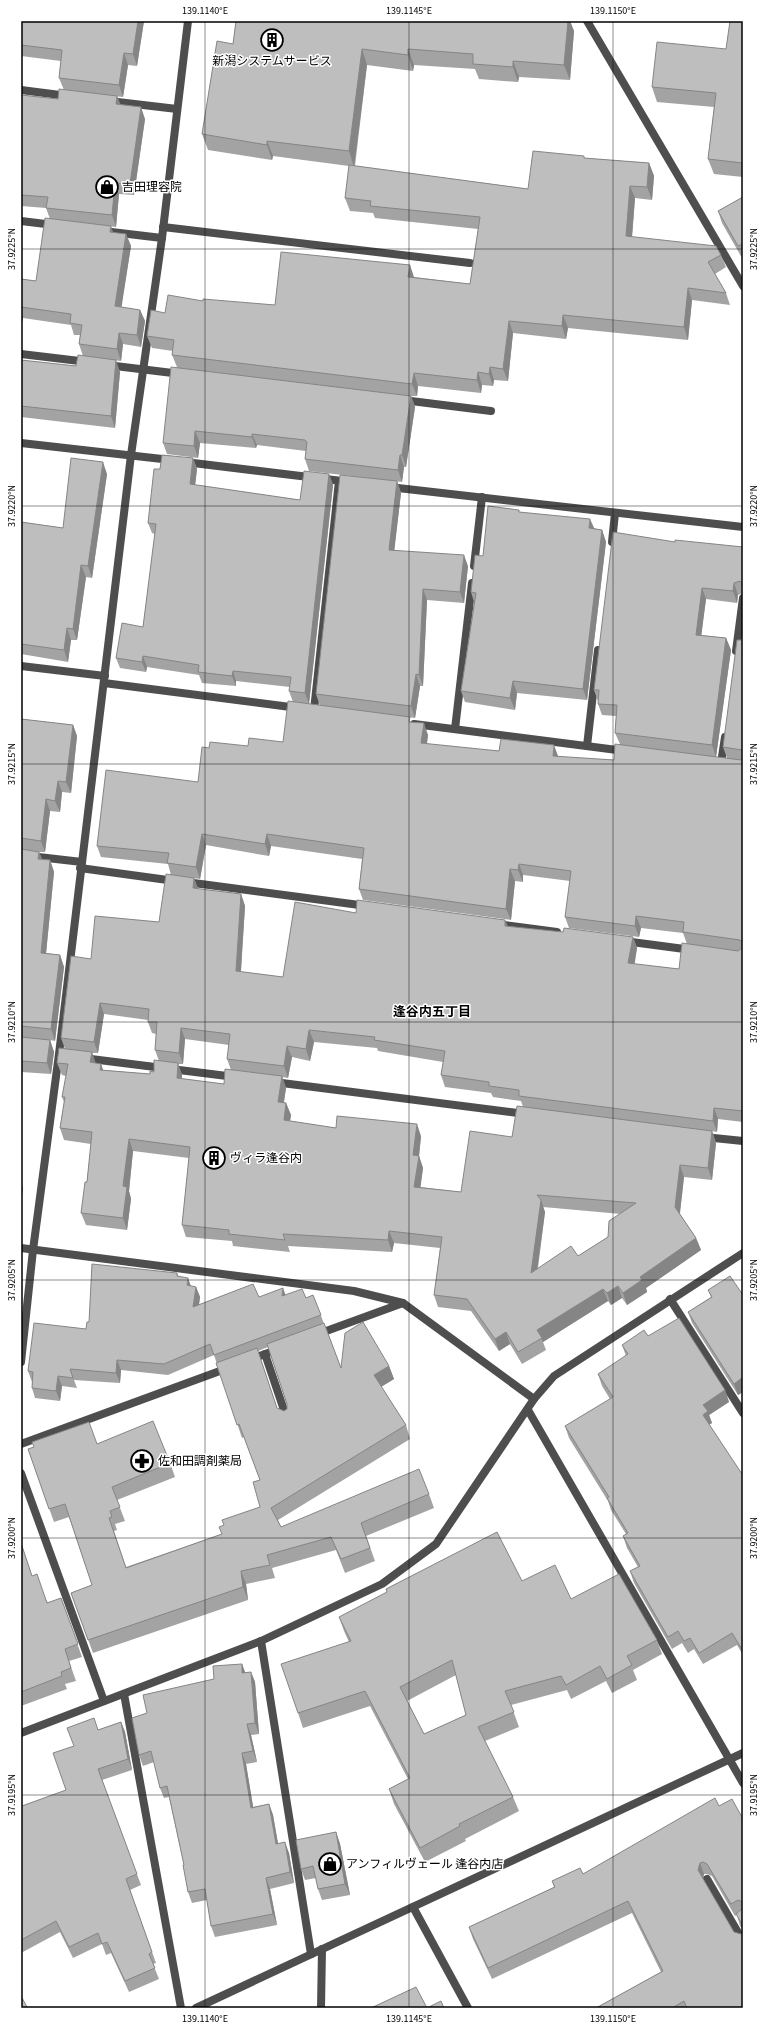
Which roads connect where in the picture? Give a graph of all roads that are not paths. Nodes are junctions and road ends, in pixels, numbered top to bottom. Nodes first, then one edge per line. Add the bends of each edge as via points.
1 (188, 21) edge
2 (587, 21) edge
3 (21, 90) edge
4 (76, 97) edge
5 (99, 100) edge
6 (177, 109) junction
7 (21, 221) edge
8 (60, 226) edge
9 (163, 227) junction
10 (92, 230) edge
11 (162, 238) junction
12 (470, 263) dead end
13 (743, 286) edge
14 (21, 354) edge
15 (144, 369) junction
16 (192, 375) edge
17 (397, 399) edge
18 (491, 411) dead end
19 (21, 443) edge
20 (132, 456) junction
21 (339, 481) junction
22 (362, 483) edge
23 (377, 485) edge
24 (482, 497) junction
25 (615, 513) junction
26 (743, 527) edge
27 (611, 552) edge
28 (743, 598) edge
29 (599, 645) edge
30 (735, 661) edge
31 (21, 666) edge
32 (104, 679) junction
33 (408, 723) edge
34 (455, 729) junction
35 (725, 732) edge
36 (587, 746) junction
37 (634, 752) edge
38 (721, 763) edge
39 (21, 855) edge
40 (81, 865) junction
41 (372, 907) edge
42 (491, 923) edge
43 (570, 934) edge
44 (617, 940) edge
45 (704, 952) edge
46 (62, 1052) junction
47 (248, 1078) edge
48 (263, 1080) edge
49 (538, 1116) edge
50 (696, 1136) edge
51 (743, 1142) edge
52 (21, 1248) edge
53 (33, 1250) junction
54 (743, 1252) edge
55 (670, 1299) junction
56 (403, 1303) junction
57 (309, 1338) edge
58 (287, 1346) edge
59 (265, 1354) junction
60 (21, 1362) edge
61 (534, 1399) junction
62 (528, 1410) junction
63 (743, 1414) edge
64 (287, 1419) edge
65 (21, 1444) edge
66 (21, 1473) edge
67 (260, 1641) junction
68 (124, 1694) junction
69 (104, 1702) junction
70 (21, 1733) edge
71 (743, 1753) edge
72 (729, 1759) junction
73 (743, 1783) edge
74 (707, 1879) edge
75 (413, 1907) junction
76 (743, 1941) edge
77 (322, 1949) junction
78 (311, 1954) junction
79 (181, 2008) edge
80 (196, 2008) edge
81 (321, 2008) edge
82 (468, 2008) edge

1 - 6 street
2 - 13 street
3 - 4 street
5 - 6 street
6 - 9 street
7 - 8 street
9 - 11 street
9 - 12 street
10 - 11 street
11 - 15 street
14 - 15 street
15 - 16 street
15 - 20 street
17 - 18 street
19 - 20 street
20 - 21 street
20 - 32 street
21 - 22 street
21 - 32 street via 318,711
23 - 24 street
24 - 25 street
24 - 34 street
25 - 26 street
25 - 27 street
28 - 30 street
29 - 36 street
31 - 32 street
32 - 40 street
33 - 34 street
34 - 36 street
35 - 38 street
36 - 37 street
39 - 40 street
40 - 41 street
40 - 46 street
42 - 43 street
44 - 45 street
46 - 47 street
46 - 53 street
48 - 49 street
50 - 51 street
52 - 53 street
53 - 56 street via 354,1291
53 - 60 street
54 - 55 street
55 - 61 street via 554,1376
55 - 63 street
56 - 57 street
56 - 61 street
58 - 59 street
59 - 64 street
59 - 65 street
61 - 62 street
62 - 67 street via 436,1544 382,1584
62 - 72 street
66 - 69 street
67 - 68 street
67 - 78 street
68 - 69 street
68 - 79 street
69 - 70 street
71 - 72 street
72 - 73 street
72 - 75 street
74 - 76 street via 736,1922
75 - 77 street
75 - 82 street
77 - 78 street
77 - 81 street
78 - 80 street

